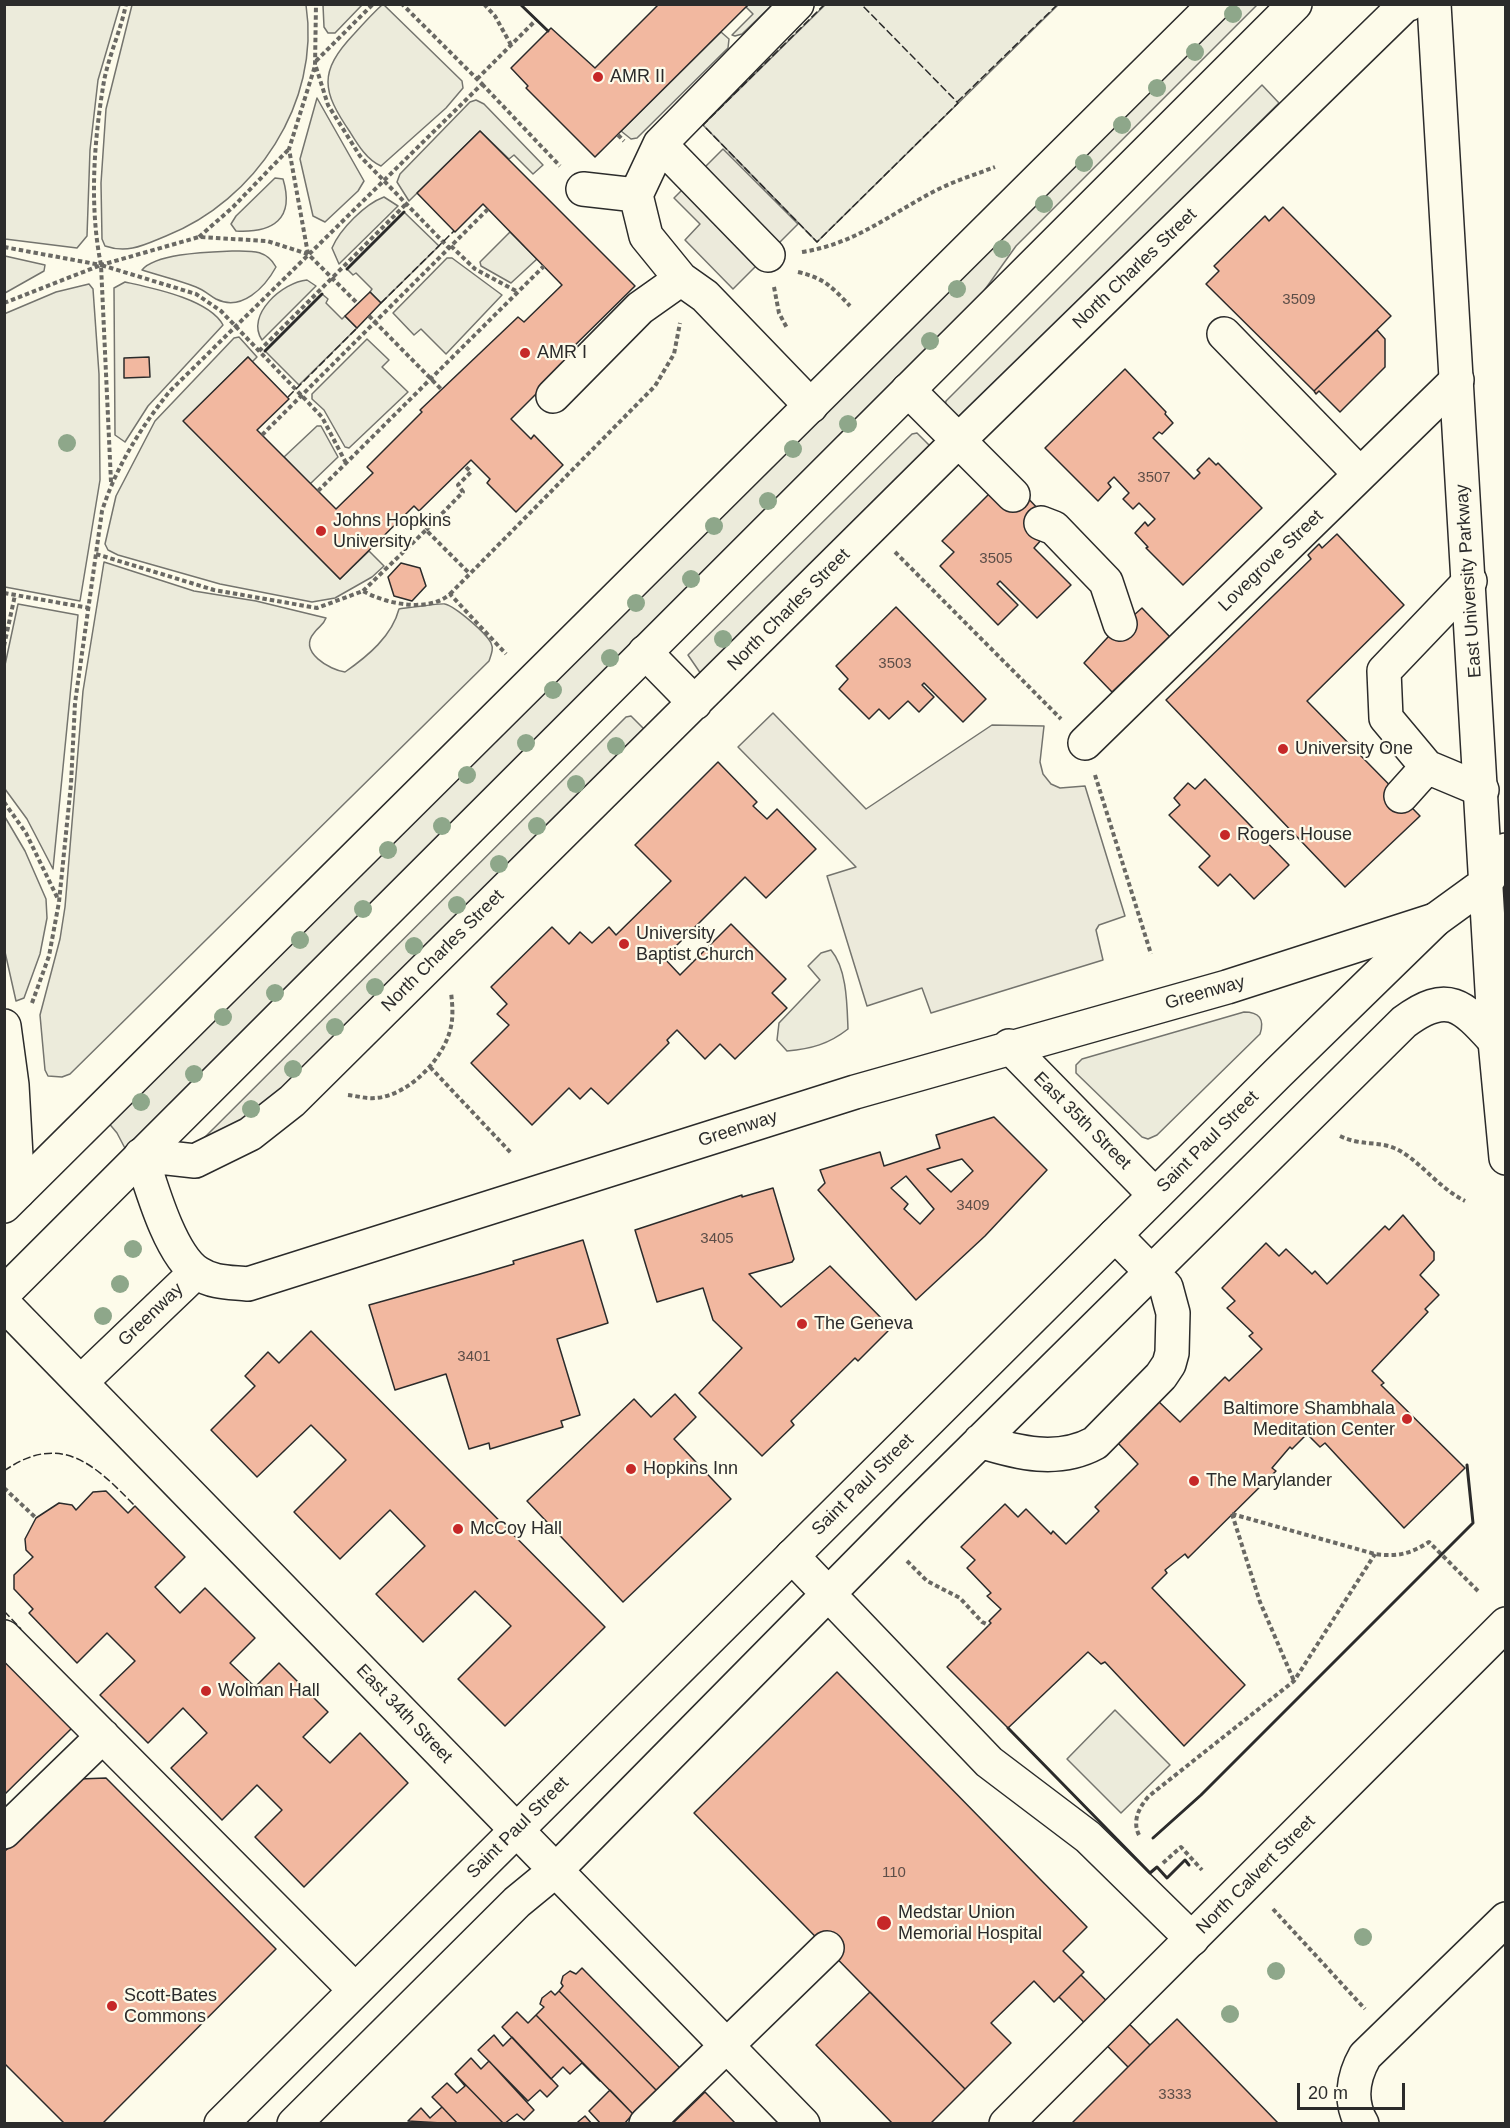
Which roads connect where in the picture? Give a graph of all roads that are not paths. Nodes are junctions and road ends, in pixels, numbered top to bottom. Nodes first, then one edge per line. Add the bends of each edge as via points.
1 (797, 4) edge
2 (1215, 4) edge
3 (1294, 4) edge
4 (1409, 4) edge
5 (1434, 4) edge
6 (660, 144) junction
7 (583, 189) road end
8 (636, 195) junction
9 (783, 264) road end
10 (693, 288) junction
11 (1224, 334) dead end
12 (1456, 380) junction
13 (908, 390) junction
14 (553, 396) dead end
15 (811, 406) junction
16 (959, 440) junction
17 (1360, 474) junction
18 (1013, 495) dead end
19 (1041, 523) dead end
20 (1470, 581) junction
21 (1120, 624) dead end
22 (645, 652) junction
23 (695, 703) junction
24 (1085, 743) road end
25 (1427, 767) junction
26 (1482, 790) junction
27 (1401, 796) dead end
28 (1506, 850) edge
29 (1496, 881) edge
30 (1435, 920) junction
31 (4, 1026) edge
32 (1495, 1041) junction
33 (1009, 1046) junction
34 (141, 1155) junction
35 (1506, 1158) edge
36 (1155, 1195) junction
37 (11, 1199) edge
38 (1115, 1235) junction
39 (196, 1272) junction
40 (1152, 1272) junction
41 (4, 1293) edge
42 (4, 1304) edge
43 (81, 1382) junction
44 (980, 1441) junction
45 (792, 1556) junction
46 (828, 1594) junction
47 (1506, 1624) edge
48 (4, 1636) edge
49 (104, 1736) junction
50 (516, 1830) junction
51 (4, 1832) edge
52 (556, 1870) junction
53 (1506, 1919) edge
54 (1192, 1939) junction
55 (828, 1948) dead end
56 (356, 1990) junction
57 (726, 2044) junction
58 (221, 2124) edge
59 (294, 2124) edge
60 (646, 2124) edge
61 (803, 2124) edge
62 (1006, 2124) edge
63 (1362, 2124) edge

1 - 6 main road
2 - 15 main road
3 - 13 main road
4 - 16 main road, North Charles Street
5 - 12 main road, East University Parkway
6 - 8 main road
6 - 9 main road
7 - 8 main road
8 - 10 main road via 646,236
10 - 14 main road via 640,308
10 - 15 main road
11 - 17 main road
12 - 17 main road, Lovegrove Street
12 - 20 main road, East University Parkway
13 - 16 main road
13 - 22 main road
15 - 37 main road
16 - 18 main road
16 - 23 main road, North Charles Street
17 - 24 main road, Lovegrove Street
19 - 21 main road via 1054,528 1106,582
20 - 25 main road via 1384,671 1386,718
20 - 26 main road, East University Parkway
22 - 23 main road
22 - 34 main road
23 - 34 main road, North Charles Street via 292,1101 250,1134 195,1161
25 - 26 main road
25 - 27 main road
26 - 29 main road, East University Parkway
28 - 29 main road, Saint Paul Street
29 - 30 main road, Saint Paul Street
29 - 32 main road, East University Parkway
30 - 33 main road, Greenway via 1227,987
30 - 36 main road, Saint Paul Street
31 - 37 main road via 12,1085
32 - 35 main road, East University Parkway
32 - 40 main road via 1470,1013 1454,1004 1438,1003 1423,1008 1404,1022
33 - 36 main road, East 35th Street
33 - 39 main road, Greenway via 248,1284 218,1282
34 - 39 main road via 161,1216
34 - 41 main road
36 - 38 main road, Saint Paul Street
38 - 40 main road
38 - 45 main road, Saint Paul Street
39 - 43 main road, Greenway
40 - 44 main road
40 - 44 main road via 1170,1297 1169,1364 1095,1443 1070,1454 1027,1455
42 - 43 main road, East 34th Street
43 - 50 main road, East 34th Street
44 - 46 main road
45 - 46 main road
45 - 50 main road, Saint Paul Street
46 - 52 main road
46 - 54 main road via 989,1762 1089,1837
47 - 54 main road, North Calvert Street
48 - 49 main road
49 - 51 main road
49 - 56 main road
50 - 52 main road, East 34th Street
50 - 56 main road, Saint Paul Street
52 - 57 main road, East 34th Street
52 - 59 main road via 517,1902
53 - 63 main road via 1365,2056 1355,2073 1353,2092
54 - 62 main road, North Calvert Street
55 - 57 main road
56 - 58 main road, Saint Paul Street
57 - 60 main road
57 - 61 main road, East 34th Street

